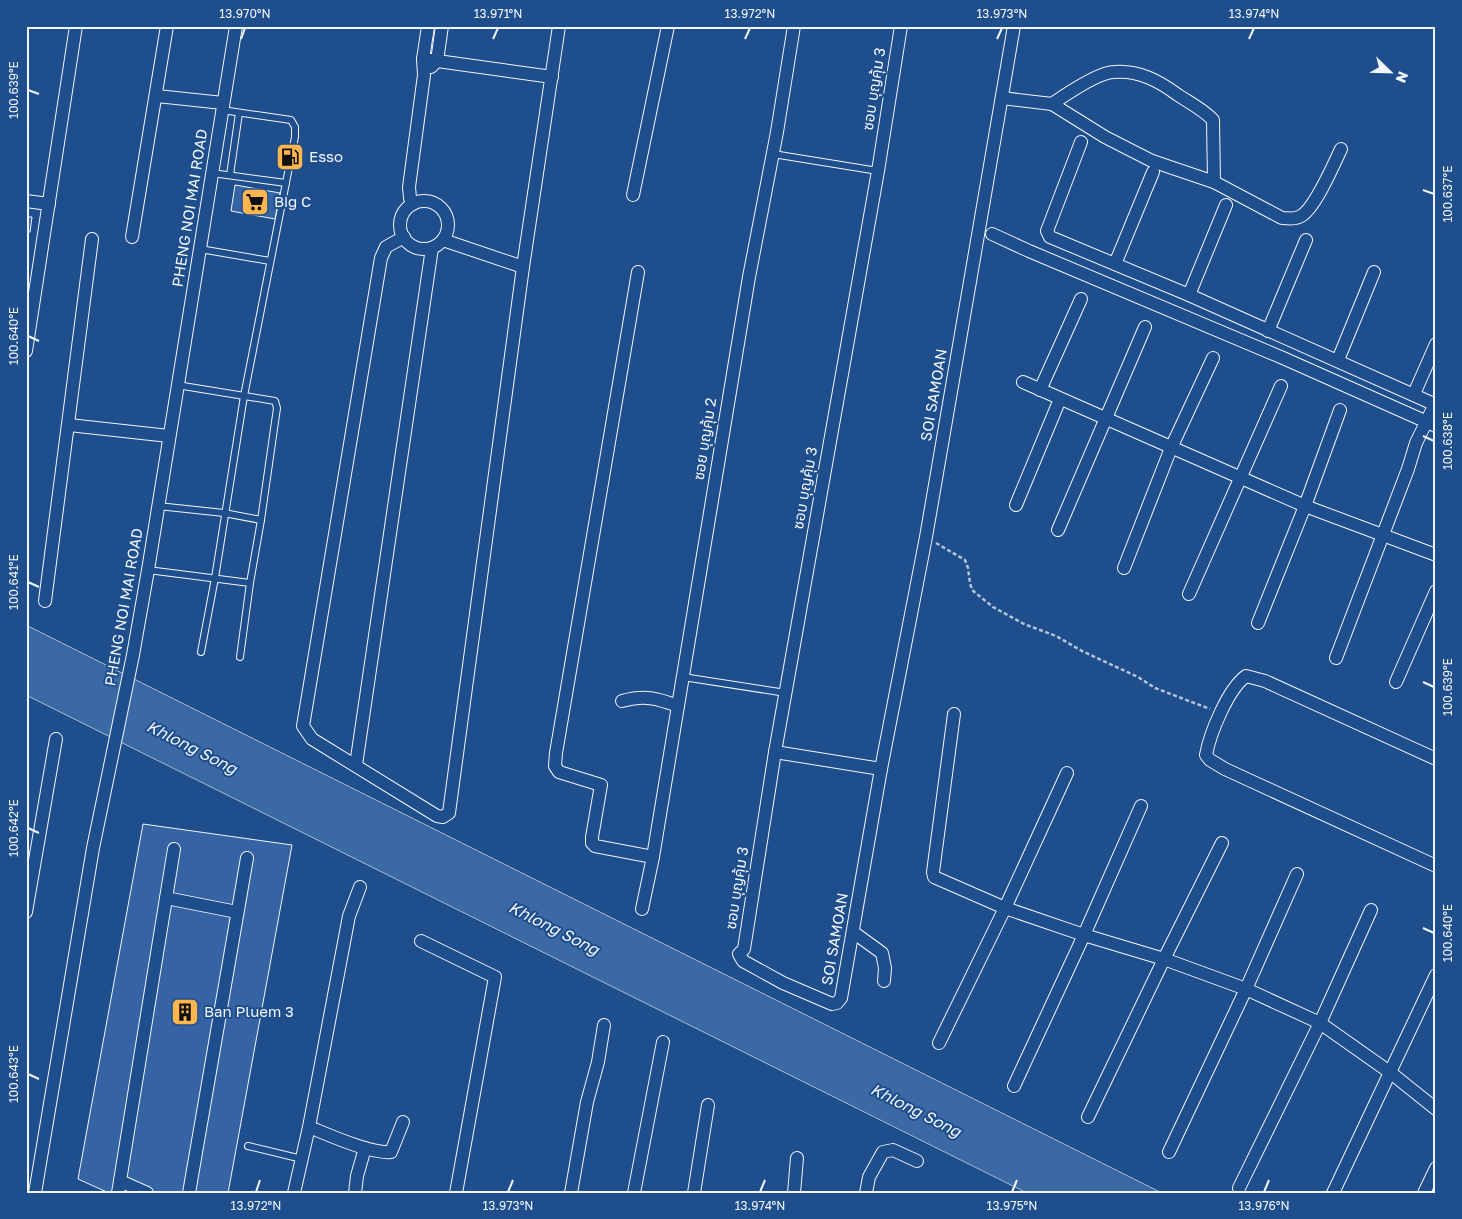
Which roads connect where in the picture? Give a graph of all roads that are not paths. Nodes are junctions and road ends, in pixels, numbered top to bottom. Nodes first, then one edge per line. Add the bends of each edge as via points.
1 (76, 26) edge
2 (167, 26) edge
3 (236, 26) edge
4 (428, 26) edge
5 (442, 26) edge
6 (560, 26) edge
7 (668, 26) edge
8 (794, 26) edge
9 (901, 26) edge
10 (1014, 26) edge
11 (423, 59) junction
12 (437, 61) junction
13 (424, 75) junction
14 (552, 77) junction
15 (156, 96) junction
16 (1002, 98) junction
17 (1052, 104) junction
18 (223, 106) junction
19 (239, 112) junction
20 (1081, 142) dead end
21 (1341, 149) dead end
22 (772, 154) junction
23 (878, 171) junction
24 (1153, 172) dead end
25 (212, 173) junction
26 (230, 175) junction
27 (1214, 182) junction
28 (286, 183) junction
29 (633, 196) dead end
30 (26, 201) edge
31 (49, 204) junction
32 (413, 204) junction
33 (1226, 205) dead end
34 (992, 234) dead end
35 (132, 237) dead end
36 (404, 237) junction
37 (92, 239) dead end
38 (443, 240) junction
39 (1306, 240) dead end
40 (432, 248) junction
41 (200, 249) junction
42 (270, 261) junction
43 (1115, 264) junction
44 (523, 266) junction
45 (638, 272) dead end
46 (1374, 272) dead end
47 (1188, 295) junction
48 (1081, 299) dead end
49 (1145, 327) dead end
50 (1268, 331) junction
51 (1436, 344) edge
52 (26, 351) edge
53 (1213, 358) dead end
54 (1338, 360) junction
55 (1023, 382) dead end
56 (177, 385) junction
57 (1281, 386) dead end
58 (1040, 390) junction
59 (1414, 394) junction
60 (244, 396) junction
61 (1060, 399) junction
62 (1435, 404) edge
63 (1340, 410) dead end
64 (1105, 419) junction
65 (69, 425) junction
66 (1431, 425) edge
67 (169, 436) junction
68 (1171, 448) junction
69 (1240, 478) junction
70 (1016, 505) dead end
71 (158, 506) junction
72 (1304, 506) junction
73 (224, 513) junction
74 (262, 520) junction
75 (1058, 530) dead end
76 (1382, 536) junction
77 (1436, 555) edge
78 (1124, 568) dead end
79 (148, 570) junction
80 (215, 578) junction
81 (250, 583) junction
82 (1436, 591) edge
83 (1189, 594) dead end
84 (45, 601) dead end
85 (1258, 623) dead end
86 (201, 652) dead end
87 (240, 657) dead end
88 (1336, 658) dead end
89 (683, 677) junction
90 (1396, 682) dead end
91 (786, 693) junction
92 (622, 701) dead end
93 (678, 706) junction
94 (954, 714) dead end
95 (56, 739) dead end
96 (775, 752) junction
97 (1436, 760) edge
98 (356, 765) junction
99 (881, 769) junction
100 (1067, 773) dead end
101 (1141, 806) dead end
102 (1222, 843) dead end
103 (174, 849) dead end
104 (653, 857) junction
105 (246, 858) dead end
106 (1436, 866) edge
107 (1296, 874) dead end
108 (360, 887) dead end
109 (166, 898) junction
110 (1005, 908) junction
111 (642, 909) dead end
112 (1372, 910) dead end
113 (26, 912) edge
114 (237, 912) junction
115 (853, 932) junction
116 (1084, 935) junction
117 (420, 941) dead end
118 (739, 954) joint
119 (1164, 958) junction
120 (1436, 974) edge
121 (884, 981) dead end
122 (1246, 989) junction
123 (1320, 1023) junction
124 (604, 1025) dead end
125 (663, 1042) dead end
126 (939, 1043) dead end
127 (1391, 1073) junction
128 (1014, 1086) dead end
129 (708, 1105) dead end
130 (1436, 1109) edge
131 (1088, 1117) dead end
132 (404, 1122) dead end
133 (310, 1128) junction
134 (248, 1146) dead end
135 (365, 1148) junction
136 (1169, 1152) dead end
137 (798, 1158) dead end
138 (302, 1159) junction
139 (917, 1161) dead end
140 (1436, 1168) edge
141 (119, 1187) edge
142 (1239, 1188) dead end
143 (35, 1193) edge
144 (146, 1193) edge
145 (189, 1193) edge
146 (294, 1193) edge
147 (355, 1193) edge
148 (456, 1193) edge
149 (571, 1193) edge
150 (634, 1193) edge
151 (694, 1193) edge
152 (794, 1193) edge
153 (866, 1193) edge
154 (1333, 1193) edge
155 (1424, 1193) edge

1 - 31 street
2 - 15 street
3 - 18 street, PHENG NOI MAI ROAD
4 - 11 street
5 - 12 street
6 - 14 street
7 - 29 street
8 - 22 street, ซอย บุญคุ้ม 2
9 - 23 street, ซอบ บุญคุ้ม 3
10 - 16 street, SOI SAMOAN
11 - 12 street
11 - 13 street
12 - 13 street
12 - 14 street
13 - 32 street via 409,187
14 - 44 street
15 - 18 street
15 - 35 street
16 - 17 street
16 - 99 street, SOI SAMOAN via 926,538
17 - 27 street via 1145,158
17 - 27 street via 1113,71 1143,74 1161,82 1213,120
18 - 19 lane
18 - 25 street, PHENG NOI MAI ROAD
19 - 26 lane
19 - 28 lane via 291,120 295,137
20 - 43 street via 1047,231 1050,237
21 - 27 street via 1310,210 1294,219 1282,218
22 - 23 lane
22 - 89 street, ซอย บุญคุ้ม 2
23 - 91 street, ซอบ บุญคุ้ม 3
24 - 43 street
25 - 26 lane
25 - 41 street, PHENG NOI MAI ROAD
26 - 28 lane
28 - 42 lane
30 - 31 street
31 - 52 street
32 - 36 street via 402,217
32 - 38 street via 434,203 441,208 448,225
33 - 47 street
34 - 66 street
36 - 40 street via 411,245
36 - 98 street via 386,247 381,258 303,726 312,739
37 - 65 street
38 - 40 street
38 - 44 street
39 - 50 street
40 - 98 street
41 - 42 lane
41 - 56 street, PHENG NOI MAI ROAD
42 - 60 lane
43 - 47 street
44 - 98 street via 449,813 437,816
45 - 104 street via 555,766 559,772 601,785 592,836 595,846
46 - 54 street
47 - 50 street
48 - 58 street
49 - 64 street
50 - 54 street
51 - 59 street
53 - 68 street
54 - 59 street
55 - 58 street
56 - 60 lane
56 - 67 street, PHENG NOI MAI ROAD
57 - 69 street
58 - 61 street
59 - 62 street
60 - 73 lane
60 - 74 lane via 277,404
61 - 64 street
61 - 70 street
62 - 66 street
63 - 72 street
64 - 68 street
64 - 75 street
65 - 67 street
65 - 84 street
66 - 76 street via 1416,443
67 - 71 street, PHENG NOI MAI ROAD
68 - 69 street
68 - 78 street
69 - 72 street
69 - 83 street
71 - 73 lane
71 - 79 street, PHENG NOI MAI ROAD
72 - 76 street
72 - 85 street
73 - 74 lane
73 - 80 lane
74 - 81 lane
76 - 77 street
76 - 88 street
79 - 80 lane
79 - 143 street, PHENG NOI MAI ROAD via 93,848
80 - 81 lane
80 - 86 lane
81 - 87 lane
82 - 90 street
89 - 91 lane
89 - 93 street, ซอย บุญคุ้ม 2
91 - 96 street, ซอบ บุญคุ้ม 3
92 - 93 street via 646,696
93 - 104 street, ซอย บุญคุ้ม 2
94 - 110 street via 932,872 937,880
95 - 113 street
96 - 99 street
96 - 118 street, ซอบ บุญคุ้ม 3 via 744,949
97 - 106 street via 1257,678 1246,676 1220,714 1206,754 1224,769
99 - 115 street, SOI SAMOAN
100 - 110 street
101 - 116 street
102 - 119 street
103 - 109 street
104 - 111 street, ซอย บุญคุ้ม 2
105 - 114 street
107 - 122 street
108 - 133 street via 349,916
109 - 114 street
109 - 141 street
110 - 116 street
110 - 126 street
112 - 123 street
114 - 145 street
115 - 118 street, SOI SAMOAN via 841,998 832,1004 782,983 743,961
115 - 121 street via 882,953 886,968
116 - 119 street
116 - 128 street
117 - 148 street via 495,977
119 - 122 street
119 - 131 street
120 - 127 street
122 - 123 street
122 - 136 street
123 - 127 street
123 - 142 street
124 - 149 street
125 - 150 street
127 - 130 street
127 - 154 street
129 - 151 street
132 - 135 street via 390,1152
133 - 135 street
133 - 138 street
134 - 138 lane
135 - 147 street
137 - 152 street
138 - 146 street
139 - 153 street via 893,1150 883,1152 869,1177
140 - 155 street
141 - 144 street

